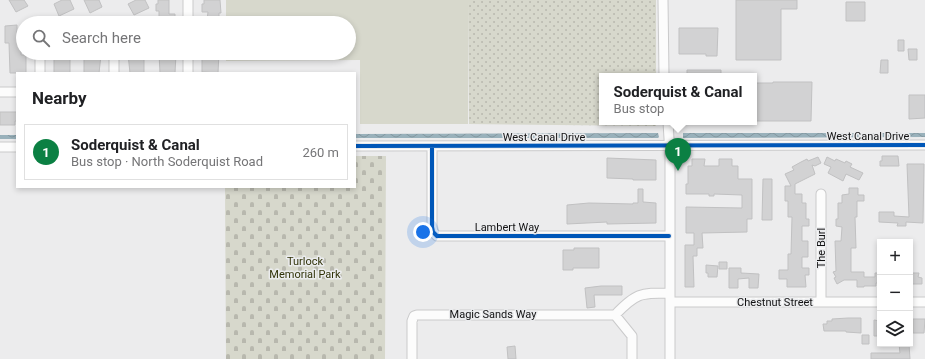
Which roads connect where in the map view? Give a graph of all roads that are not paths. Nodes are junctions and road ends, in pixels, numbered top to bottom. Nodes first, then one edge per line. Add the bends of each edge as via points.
1 (188, 0) edge
2 (663, 0) edge
3 (188, 16) edge
4 (40, 60) edge
5 (114, 60) edge
6 (188, 60) edge
7 (40, 72) edge
8 (114, 72) edge
9 (188, 72) edge
10 (664, 73) edge
11 (0, 92) edge
12 (16, 92) edge
13 (668, 125) edge
14 (925, 145) edge
15 (356, 146) edge
16 (432, 146) junction
17 (670, 146) junction
18 (0, 147) edge
19 (16, 147) edge
20 (821, 194) dead end
21 (669, 236) junction
22 (669, 297) junction
23 (821, 302) junction
24 (877, 302) edge
25 (913, 302) edge
26 (925, 302) edge
27 (615, 315) junction
28 (412, 359) edge
29 (632, 359) edge
30 (670, 359) edge

1 - 3 street
2 - 10 street
4 - 7 street
5 - 8 street
6 - 9 street
11 - 12 street
13 - 17 street
14 - 17 street, West Canal Drive
15 - 16 street, West Canal Drive
16 - 17 street, West Canal Drive
16 - 21 street, Lambert Way via 432,229 437,236
17 - 21 street
18 - 19 street
20 - 23 street, The Burl
21 - 22 street
22 - 23 street, Chestnut Street
22 - 27 street via 647,293 636,296
22 - 30 street
23 - 24 street, Chestnut Street
25 - 26 street
27 - 28 street, Magic Sands Way via 419,314 414,316 412,321
27 - 29 street via 632,336

